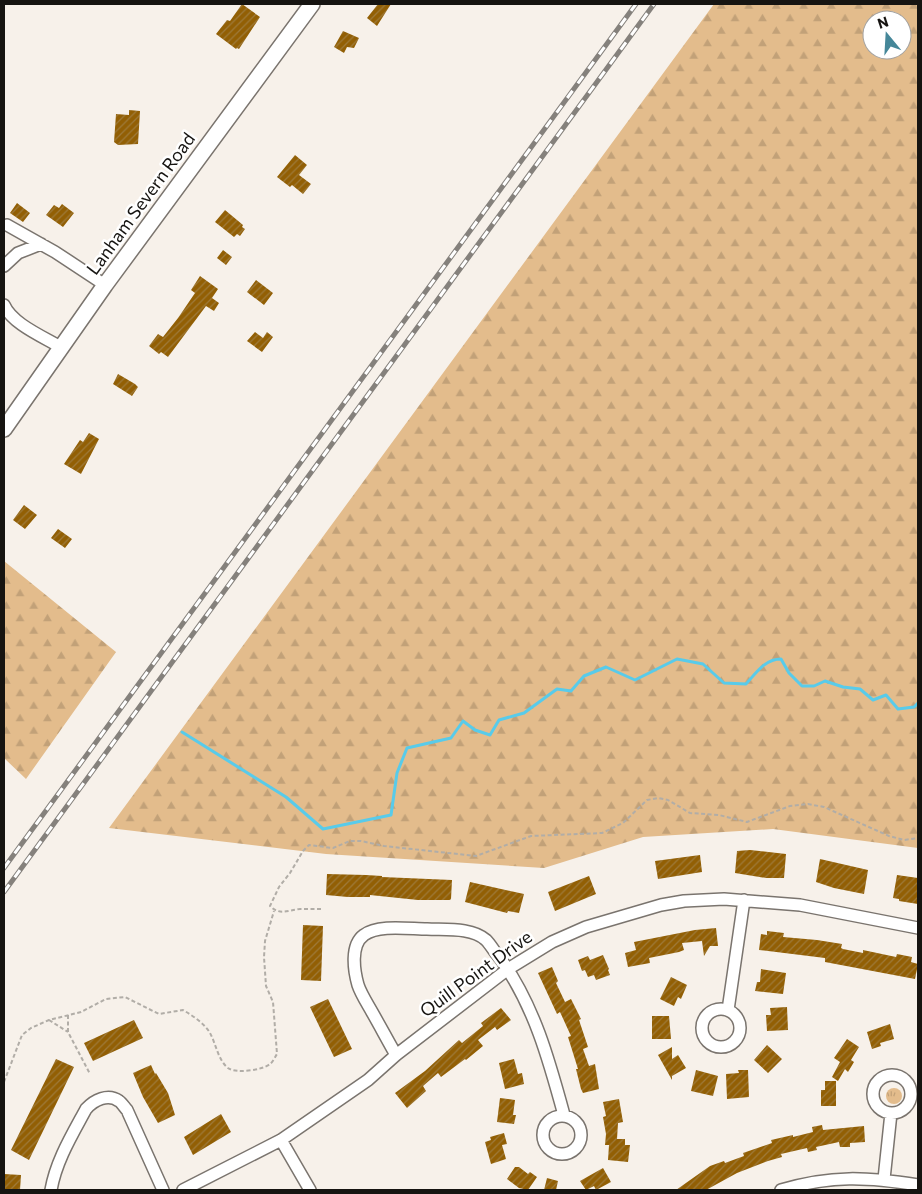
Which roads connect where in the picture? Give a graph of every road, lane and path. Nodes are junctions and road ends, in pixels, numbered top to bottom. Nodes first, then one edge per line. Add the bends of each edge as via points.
1 (312, 4) edge
2 (7, 225) dead end
3 (41, 244) junction
4 (4, 266) edge
5 (105, 285) junction
6 (4, 305) edge
7 (62, 348) junction
8 (4, 429) edge
9 (918, 838) edge
10 (744, 900) junction
11 (321, 909) dead end
12 (274, 911) junction
13 (918, 928) edge
14 (508, 969) junction
15 (728, 1010) dead end
16 (68, 1015) junction
17 (49, 1020) junction
18 (68, 1032) junction
19 (396, 1055) junction
20 (90, 1074) dead end
21 (4, 1082) edge
22 (891, 1113) dead end
23 (564, 1115) dead end
24 (281, 1140) junction
25 (884, 1179) junction
26 (918, 1185) edge
27 (50, 1190) edge
28 (163, 1190) edge
29 (183, 1190) edge
30 (310, 1190) edge
31 (781, 1190) edge

1 - 5 main road, Lanham Severn Road
2 - 3 street
3 - 4 street via 18,253
3 - 5 street
5 - 7 main road, Lanham Severn Road
6 - 7 street via 18,321
7 - 8 main road, Lanham Severn Road
9 - 12 path via 904,840 889,836 824,807 808,804 790,806 747,822 690,813 658,798 647,800 623,823 602,833 531,836 476,856 361,841 333,848 309,845 279,887 270,906
10 - 13 street, Quill Point Drive via 800,905
10 - 14 street, Quill Point Drive via 684,901 632,912 552,942
10 - 15 street
11 - 12 path via 287,913
12 - 16 path via 264,957 266,986 273,1002 277,1054 270,1064 236,1071 228,1068 209,1032 183,1010 160,1014 125,997 106,999
14 - 19 street, Quill Point Drive
14 - 19 street via 486,940 465,931 389,928 364,934 355,949 358,986
14 - 23 street via 549,1058
16 - 17 path
16 - 18 path
17 - 18 path
17 - 21 path via 22,1035
18 - 20 path
19 - 24 street, Quill Point Drive via 368,1080
22 - 25 street
24 - 29 street, Quill Point Drive
24 - 30 street
25 - 26 street
25 - 31 street via 809,1182
27 - 28 street via 60,1159 86,1108 91,1102 105,1098 120,1101 127,1110

